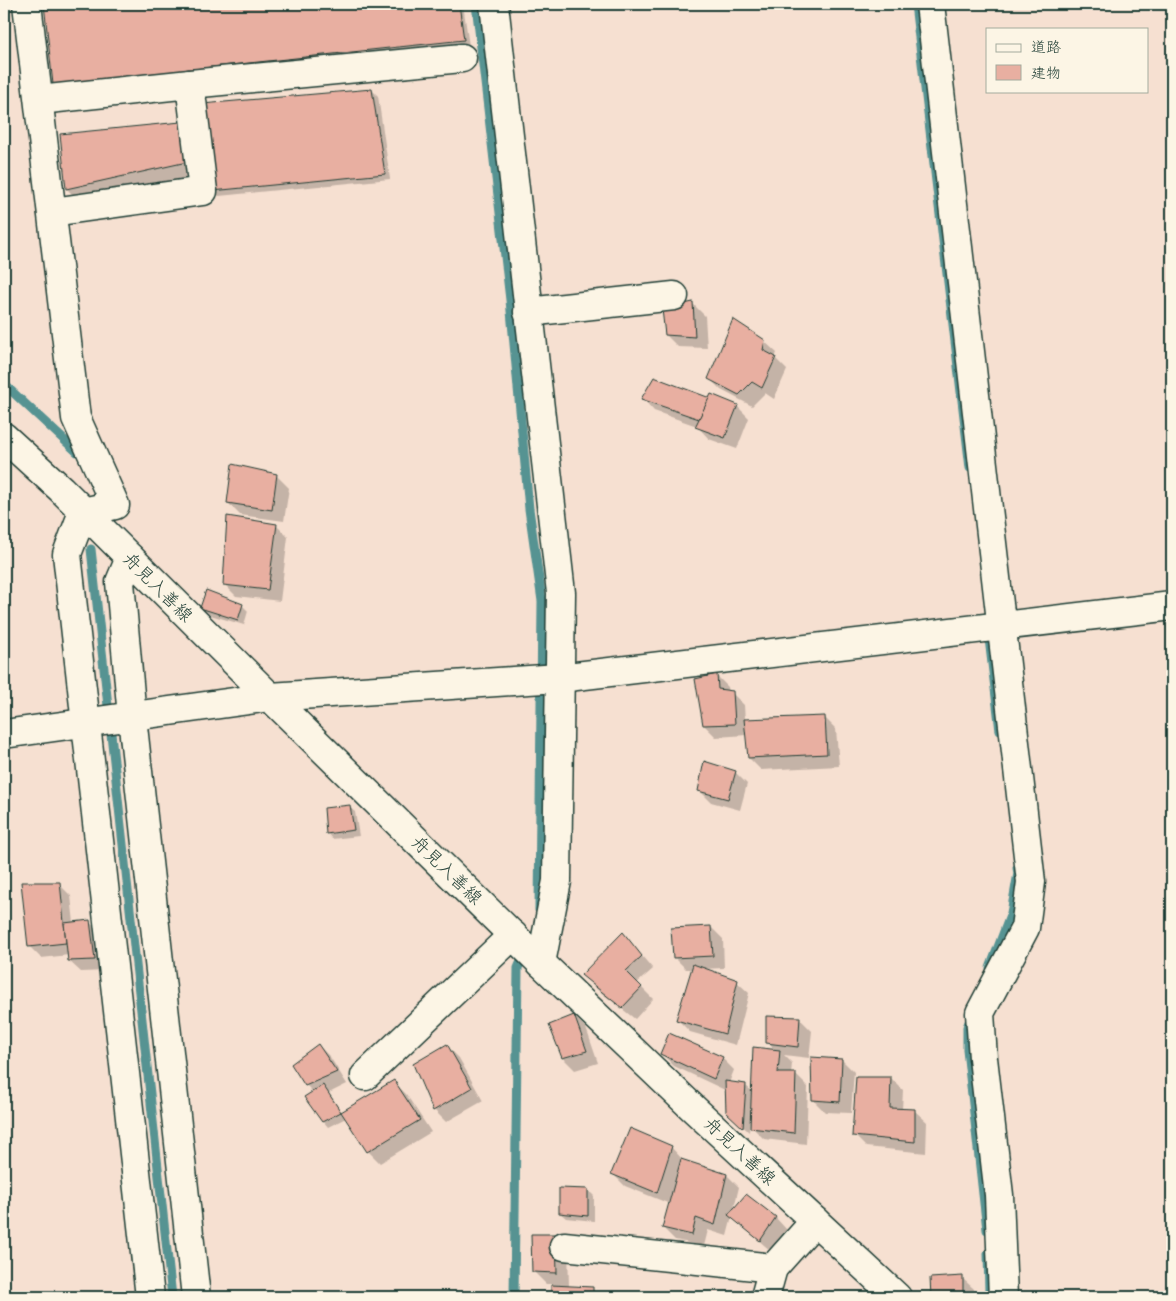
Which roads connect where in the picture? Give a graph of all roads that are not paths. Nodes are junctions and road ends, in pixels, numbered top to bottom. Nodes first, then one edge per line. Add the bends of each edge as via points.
1 (27, 4) edge
2 (494, 4) edge
3 (930, 4) edge
4 (462, 58) dead end
5 (190, 84) junction
6 (39, 100) junction
7 (52, 212) junction
8 (674, 296) dead end
9 (528, 312) junction
10 (4, 437) edge
11 (83, 512) junction
12 (130, 558) junction
13 (1172, 606) edge
14 (1002, 625) junction
15 (559, 678) junction
16 (270, 697) junction
17 (127, 718) junction
18 (91, 722) junction
19 (4, 734) edge
20 (513, 934) junction
21 (541, 963) junction
22 (365, 1076) dead end
23 (815, 1221) junction
24 (564, 1246) dead end
25 (773, 1268) junction
26 (150, 1297) edge
27 (196, 1297) edge
28 (765, 1297) edge
29 (898, 1297) edge
30 (1003, 1297) edge

1 - 6 street
2 - 9 street
3 - 14 street
4 - 5 street
5 - 6 street
5 - 7 street via 203,191
6 - 7 street
7 - 11 street via 76,418 115,504
8 - 9 street
9 - 15 street via 561,594
10 - 11 street, 舟見入善線
11 - 12 street, 舟見入善線
11 - 18 street via 67,554
12 - 16 street, 舟見入善線
12 - 17 street via 120,582
13 - 14 street
14 - 15 street
14 - 30 street via 1031,882 1024,928 980,1013 998,1195
15 - 16 street
15 - 21 street via 557,881
16 - 17 street
16 - 20 street, 舟見入善線
17 - 18 street
17 - 27 street
18 - 19 street
18 - 26 street
20 - 21 street, 舟見入善線
20 - 22 street
21 - 23 street, 舟見入善線
23 - 25 street
23 - 29 street, 舟見入善線
24 - 25 street
25 - 28 street

